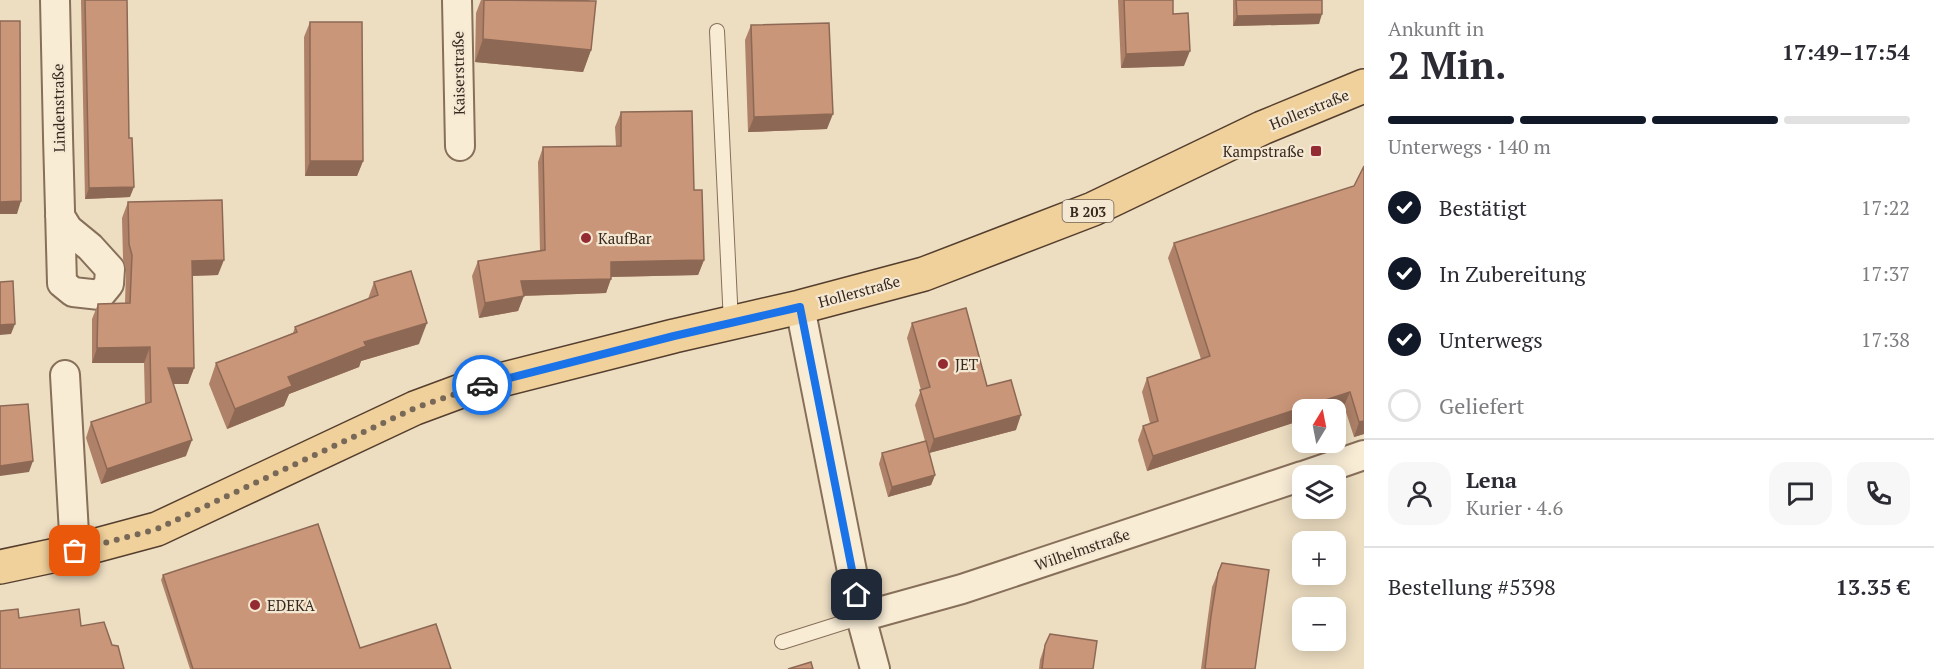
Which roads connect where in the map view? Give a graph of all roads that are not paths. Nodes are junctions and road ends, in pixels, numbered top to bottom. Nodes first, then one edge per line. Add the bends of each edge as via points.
1 (56, 0) edge
2 (457, 0) edge
3 (717, 32) dead end
4 (1364, 86) edge
5 (460, 146) dead end
6 (60, 216) dead end
7 (800, 307) junction
8 (731, 323) junction
9 (65, 375) dead end
10 (1364, 455) edge
11 (1334, 465) edge
12 (1292, 479) edge
13 (75, 551) junction
14 (0, 567) edge
15 (861, 617) junction
16 (782, 642) dead end
17 (875, 669) edge

1 - 6 street, Lindenstraße
2 - 5 street, Kaiserstraße
3 - 8 lane
4 - 7 main road, Hollerstraße / B 203 via 1262,128 1093,209 924,274
7 - 8 main road, Hollerstraße / B 203
7 - 15 street
8 - 13 main road, Hollerstraße / B 203 via 470,388 415,408 157,529
9 - 13 street
10 - 11 street, Wilhelmstraße
12 - 15 street, Wilhelmstraße via 962,590
13 - 14 main road, Hollerstraße / B 203
15 - 16 lane
15 - 17 street

